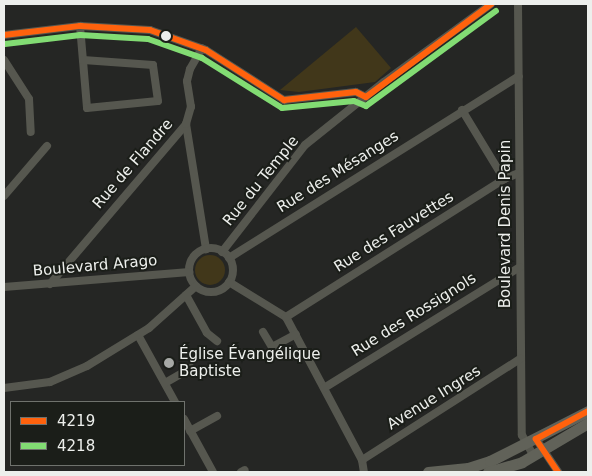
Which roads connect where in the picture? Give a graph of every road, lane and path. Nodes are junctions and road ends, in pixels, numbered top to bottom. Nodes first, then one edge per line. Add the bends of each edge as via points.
1 (491, 4) edge
2 (518, 4) edge
3 (80, 26) junction
4 (4, 35) edge
5 (202, 48) junction
6 (4, 60) edge
7 (83, 60) junction
8 (520, 76) junction
9 (366, 97) junction
10 (462, 110) junction
11 (186, 124) junction
12 (32, 132) dead end
13 (46, 146) dead end
14 (520, 172) junction
15 (504, 179) junction
16 (4, 196) edge
17 (206, 249) junction
18 (222, 252) junction
19 (229, 258) junction
20 (520, 267) junction
21 (189, 272) junction
22 (229, 282) junction
23 (50, 284) junction
24 (196, 286) junction
25 (4, 287) edge
26 (186, 295) junction
27 (286, 317) junction
28 (263, 332) dead end
29 (296, 334) junction
30 (138, 335) junction
31 (217, 340) dead end
32 (520, 359) junction
33 (191, 368) dead end
34 (165, 383) junction
35 (4, 388) edge
36 (324, 388) junction
37 (174, 401) edge
38 (588, 411) edge
39 (217, 416) dead end
40 (185, 420) edge
41 (588, 423) edge
42 (190, 431) junction
43 (531, 441) junction
44 (538, 452) junction
45 (362, 460) junction
46 (213, 472) edge
47 (364, 472) edge
48 (428, 472) edge
49 (488, 472) edge
50 (558, 472) edge

1 - 9 street, Rue du Temple
2 - 8 street, Boulevard Denis Papin
3 - 4 street
3 - 5 street via 150,30
3 - 7 street
5 - 9 street via 284,100 356,92
5 - 11 street, Rue de Flandre via 187,81 191,108
6 - 12 street via 29,99
7 - 7 street via 87,108 158,101 153,65
8 - 10 street, Rue des Mésanges
8 - 14 street, Boulevard Denis Papin
9 - 18 street, Rue du Temple via 305,145
10 - 15 street
10 - 19 street, Rue des Mésanges
11 - 17 street
11 - 23 street, Rue de Flandre
13 - 16 street
14 - 15 street, Rue des Fauvettes
14 - 20 street, Boulevard Denis Papin
15 - 27 street, Rue des Fauvettes
17 - 18 street
17 - 21 street via 193,257
18 - 19 street
19 - 22 street via 232,268
20 - 32 street, Boulevard Denis Papin
20 - 36 street, Rue des Rossignols
21 - 23 street, Boulevard Arago
21 - 24 street
22 - 24 street via 213,291
22 - 27 street
23 - 25 street, Boulevard Arago
24 - 26 street
26 - 30 street
26 - 31 street via 207,333
27 - 29 street
28 - 29 street via 272,346
29 - 36 street
30 - 34 street
30 - 35 street via 73,374 50,382
32 - 43 street, Boulevard Denis Papin via 522,436
32 - 45 street, Avenue Ingres
33 - 34 street
34 - 37 street
36 - 45 street
38 - 43 main road
39 - 42 street
40 - 42 street
41 - 44 main road
42 - 46 street
43 - 44 street, Boulevard Denis Papin
43 - 48 main road via 478,465
44 - 49 main road
44 - 50 street, Boulevard Denis Papin
45 - 47 street

